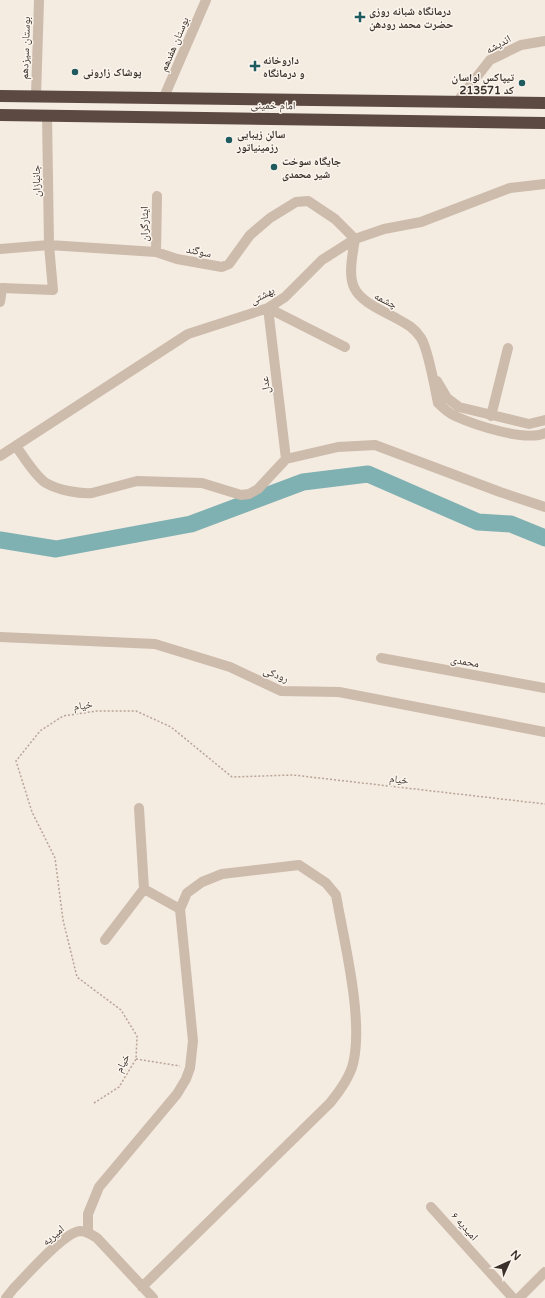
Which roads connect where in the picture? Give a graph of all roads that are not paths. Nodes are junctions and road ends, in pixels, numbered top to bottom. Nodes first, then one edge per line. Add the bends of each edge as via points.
1 (39, 0) edge
2 (206, 0) edge
3 (545, 41) edge
4 (0, 96) edge
5 (36, 96) junction
6 (164, 97) junction
7 (426, 101) junction
8 (456, 102) junction
9 (545, 103) edge
10 (0, 115) edge
11 (47, 115) junction
12 (426, 120) junction
13 (545, 123) edge
14 (545, 184) edge
15 (157, 196) dead end
16 (355, 239) junction
17 (49, 246) junction
18 (0, 249) edge
19 (156, 252) junction
20 (0, 302) edge
21 (268, 308) junction
22 (345, 347) dead end
23 (508, 348) dead end
24 (432, 373) junction
25 (492, 416) junction
26 (545, 420) edge
27 (545, 433) edge
28 (16, 446) junction
29 (0, 456) edge
30 (286, 459) junction
31 (545, 507) edge
32 (0, 637) edge
33 (381, 658) dead end
34 (545, 688) edge
35 (545, 732) edge
36 (139, 808) dead end
37 (144, 889) junction
38 (180, 909) junction
39 (105, 940) dead end
40 (431, 1207) dead end
41 (88, 1232) junction
42 (545, 1272) edge
43 (142, 1287) junction
44 (6, 1298) edge
45 (153, 1298) edge
46 (512, 1298) edge
47 (519, 1298) edge

1 - 5 street, بوستان سیزدهم
2 - 6 street, بوستان هفدهم
3 - 8 street, اندیشه via 521,45 490,60
4 - 5 highway, امام خمینی
5 - 6 highway, امام خمینی
6 - 7 highway, امام خمینی
7 - 8 highway, امام خمینی
7 - 12 highway
8 - 9 highway, امام خمینی
10 - 11 highway, امام خمینی
11 - 12 highway, امام خمینی
11 - 17 street, جانبازان
12 - 13 highway, امام خمینی
14 - 16 street, بهشتی via 510,188 422,222 384,229
15 - 19 street, ایثارگران
16 - 19 street, سوگند via 334,219 308,201 301,201 270,218 250,235 229,264 222,267 177,259
16 - 21 street, بهشتی via 322,260 285,297
16 - 24 street, چشمه via 349,268 352,287 366,303 408,324 416,332 422,339
17 - 18 street, سوگند
17 - 19 street, سوگند
17 - 20 street, جانبازان via 53,290 2,288
21 - 22 street
21 - 28 street, بهشتی via 188,334
21 - 30 street, عدل
23 - 25 street
24 - 25 street, چشمه via 452,403 459,408
24 - 27 street, چشمه via 438,403 455,416 514,435 530,436
25 - 26 street, چشمه via 529,424
28 - 29 street, بهشتی
28 - 30 street via 46,483 85,494 137,481 202,483 241,495 249,494 258,489
30 - 31 street via 338,447 379,445
32 - 35 street, رودکی via 154,644 230,667 281,691 339,692
33 - 34 street, محمدی
36 - 37 street
37 - 38 street
37 - 39 street
38 - 41 street via 194,1041 190,1068 177,1094 99,1187 88,1214
38 - 43 street via 187,893 202,882 222,874 299,865 326,883 336,895 353,996 357,1042 353,1066 342,1088 330,1103
40 - 46 street, امیدیه ۶
41 - 43 street via 107,1248
41 - 44 street, امیریه via 80,1231 66,1236
42 - 47 street
43 - 45 street

